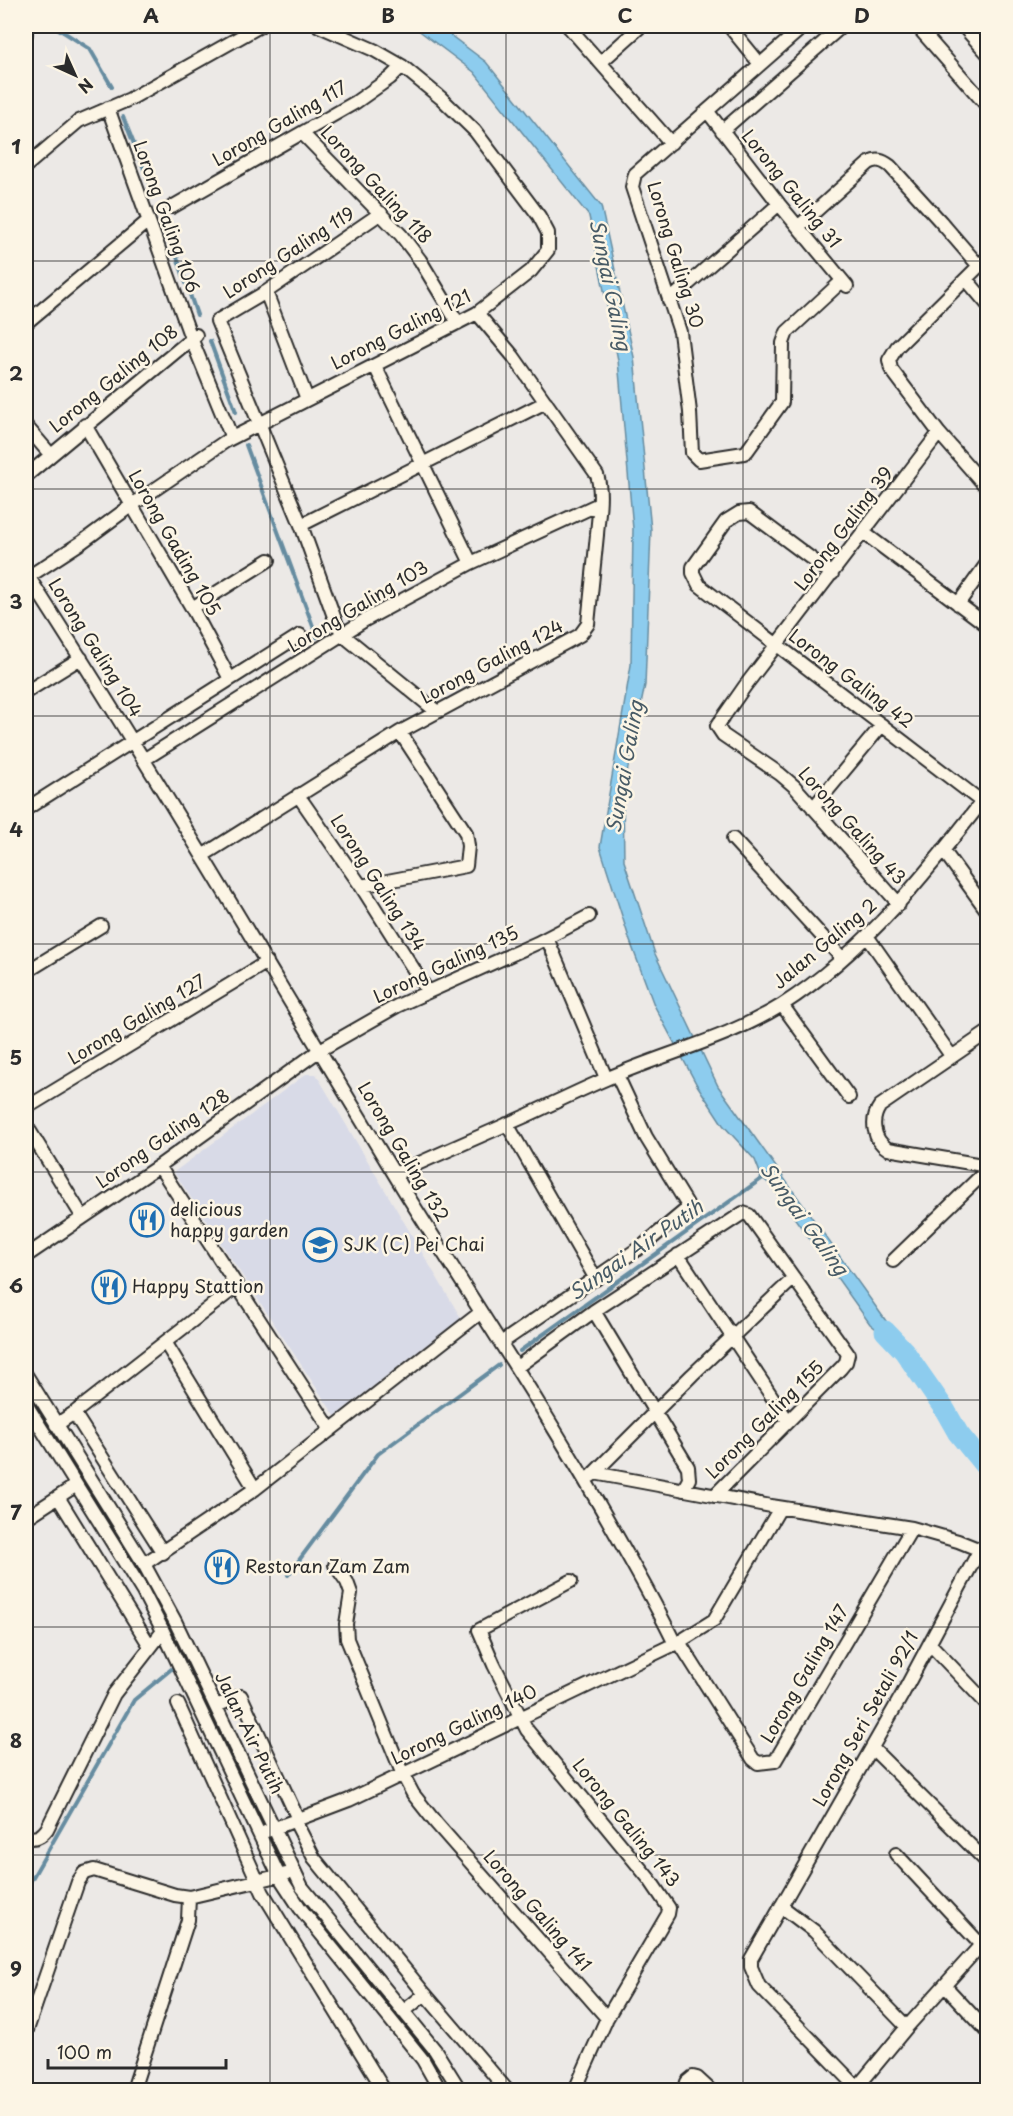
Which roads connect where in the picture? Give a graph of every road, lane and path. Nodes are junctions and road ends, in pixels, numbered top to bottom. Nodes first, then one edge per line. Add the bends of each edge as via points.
1 (260, 26) edge
2 (319, 26) edge
3 (568, 26) edge
4 (641, 26) edge
5 (729, 26) edge
6 (804, 26) edge
7 (842, 26) edge
8 (917, 26) edge
9 (963, 26) edge
10 (26, 29) edge
11 (26, 34) edge
12 (987, 54) edge
13 (601, 62) junction
14 (760, 64) junction
15 (402, 66) junction
16 (987, 107) edge
17 (108, 108) junction
18 (708, 112) junction
19 (723, 131) junction
20 (303, 134) junction
21 (671, 143) junction
22 (26, 166) edge
23 (779, 204) junction
24 (172, 207) dead end
25 (381, 213) junction
26 (147, 221) junction
27 (798, 227) junction
28 (983, 262) edge
29 (966, 279) junction
30 (266, 292) junction
31 (669, 301) junction
32 (987, 305) edge
33 (477, 313) junction
34 (26, 323) edge
35 (458, 323) junction
36 (195, 336) junction
37 (375, 366) junction
38 (307, 399) junction
39 (546, 402) junction
40 (257, 423) junction
41 (85, 425) junction
42 (26, 426) edge
43 (939, 433) junction
44 (232, 438) junction
45 (50, 454) junction
46 (699, 460) joint
47 (423, 464) junction
48 (26, 476) edge
49 (987, 489) edge
50 (599, 504) junction
51 (132, 506) junction
52 (301, 525) junction
53 (864, 533) junction
54 (269, 560) dead end
55 (987, 562) edge
56 (471, 563) junction
57 (832, 574) junction
58 (27, 575) edge
59 (958, 604) junction
60 (192, 608) junction
61 (987, 626) edge
62 (342, 634) junction
63 (300, 635) dead end
64 (778, 645) junction
65 (81, 658) junction
66 (230, 679) junction
67 (26, 692) edge
68 (436, 711) junction
69 (882, 725) junction
70 (400, 732) junction
71 (133, 742) junction
72 (145, 759) junction
73 (298, 795) junction
74 (985, 798) edge
75 (813, 808) junction
76 (26, 809) edge
77 (733, 839) dead end
78 (942, 850) junction
79 (202, 856) junction
80 (361, 886) junction
81 (899, 904) junction
82 (987, 912) edge
83 (589, 916) dead end
84 (101, 926) dead end
85 (867, 936) junction
86 (547, 938) junction
87 (842, 958) junction
88 (267, 962) junction
89 (26, 972) edge
90 (428, 992) junction
91 (782, 1005) junction
92 (987, 1032) edge
93 (320, 1050) junction
94 (952, 1057) junction
95 (611, 1076) junction
96 (849, 1097) dead end
97 (26, 1108) edge
98 (507, 1124) junction
99 (26, 1125) edge
100 (987, 1155) edge
101 (159, 1166) junction
102 (984, 1166) edge
103 (395, 1174) junction
104 (82, 1216) junction
105 (678, 1255) junction
106 (26, 1256) edge
107 (893, 1261) dead end
108 (794, 1278) junction
109 (596, 1279) junction
110 (237, 1286) junction
111 (594, 1311) junction
112 (480, 1313) junction
113 (732, 1336) junction
114 (165, 1342) junction
115 (501, 1344) junction
116 (517, 1367) junction
117 (26, 1375) edge
118 (26, 1404) edge
119 (74, 1413) junction
120 (654, 1413) junction
121 (788, 1421) junction
122 (56, 1425) junction
123 (331, 1430) junction
124 (590, 1478) junction
125 (75, 1486) junction
126 (255, 1489) junction
127 (683, 1490) junction
128 (714, 1496) junction
129 (58, 1497) junction
130 (780, 1508) junction
131 (26, 1518) edge
132 (912, 1528) junction
133 (984, 1551) edge
134 (163, 1552) junction
135 (144, 1564) junction
136 (335, 1565) dead end
137 (571, 1581) dead end
138 (164, 1631) junction
139 (677, 1643) junction
140 (930, 1644) junction
141 (150, 1646) junction
142 (178, 1704) dead end
143 (987, 1705) edge
144 (216, 1706) junction
145 (520, 1718) junction
146 (872, 1748) junction
147 (403, 1775) junction
148 (297, 1820) junction
149 (274, 1828) junction
150 (260, 1834) junction
151 (26, 1838) edge
152 (896, 1854) dead end
153 (987, 1863) edge
154 (294, 1872) junction
155 (279, 1876) junction
156 (257, 1882) junction
157 (189, 1898) junction
158 (781, 1906) junction
159 (984, 1941) edge
160 (945, 1986) junction
161 (425, 1994) junction
162 (403, 2012) junction
163 (607, 2018) junction
164 (907, 2027) junction
165 (987, 2032) edge
166 (26, 2033) edge
167 (856, 2089) edge
168 (133, 2091) edge
169 (384, 2091) edge
170 (440, 2091) edge
171 (460, 2091) edge
172 (507, 2091) edge
173 (575, 2091) edge
174 (685, 2091) edge
175 (710, 2091) edge

1 - 17 street
2 - 15 street
3 - 13 street
4 - 13 street
5 - 14 street
6 - 14 street, Lorong Galing 30
7 - 19 street
8 - 16 street
9 - 12 street
10 - 11 street
13 - 21 street
14 - 18 street, Lorong Galing 30
15 - 20 street, Lorong Galing 117 via 375,90
15 - 33 street, Lorong Galing 121 via 441,98 486,144 548,233 548,250 531,271
17 - 22 street via 79,121
17 - 26 street, Lorong Galing 106
18 - 19 street, Lorong Galing 31
18 - 21 street, Lorong Galing 30
19 - 23 street, Lorong Galing 31
20 - 24 street, Lorong Galing 117
20 - 25 street, Lorong Galing 118
21 - 31 street, Lorong Galing 30 via 635,174 632,187
23 - 27 street, Lorong Galing 31
23 - 31 street
25 - 30 street, Lorong Galing 119
25 - 35 street, Lorong Galing 118 via 420,260
26 - 34 street
26 - 36 street, Lorong Galing 106
27 - 28 street via 869,163 880,160
27 - 46 street, Lorong Galing 31 via 845,284 787,332 783,343 782,402 747,451
28 - 29 street
29 - 32 street
29 - 43 street via 897,347 889,360 891,369
30 - 38 street
30 - 40 street, Lorong Galing 119 via 217,321
31 - 46 street, Lorong Galing 30 via 682,342 692,453
33 - 35 street, Lorong Galing 121
33 - 39 street, Lorong Galing 124
35 - 37 street, Lorong Galing 121
36 - 41 street, Lorong Galing 108
36 - 44 street, Lorong Galing 106
37 - 38 street, Lorong Galing 121
37 - 47 street
38 - 40 street, Lorong Galing 121
39 - 47 street
39 - 50 street, Lorong Galing 124 via 597,475
40 - 44 street, Lorong Galing 121
40 - 52 street
41 - 45 street, Lorong Galing 108
41 - 51 street, Lorong Gading 105
42 - 45 street
43 - 49 street
43 - 53 street, Lorong Galing 39
44 - 51 street, Lorong Galing 121
45 - 48 street, Lorong Galing 108
47 - 52 street
47 - 56 street
50 - 56 street, Lorong Galing 103
50 - 68 street, Lorong Galing 124 via 585,630
51 - 58 street, Lorong Galing 121
51 - 60 street, Lorong Gading 105
52 - 62 street
53 - 57 street, Lorong Galing 39
53 - 59 street
54 - 60 street
55 - 59 street
56 - 62 street, Lorong Galing 103
57 - 64 street, Lorong Galing 39
57 - 64 street, Lorong Galing 42 via 749,512 726,521 693,567 693,573 699,585
58 - 65 street, Lorong Galing 104
59 - 61 street
60 - 66 street, Lorong Gading 105
62 - 68 street
62 - 72 street, Lorong Galing 103
63 - 66 street
64 - 69 street, Lorong Galing 42
64 - 75 street, Lorong Galing 43 via 717,729 780,774
65 - 67 street
65 - 71 street, Lorong Galing 104
66 - 71 street
68 - 70 street, Lorong Galing 124
69 - 74 street, Lorong Galing 42
69 - 75 street
70 - 73 street, Lorong Galing 124
70 - 80 street via 466,833 466,866
71 - 72 street, Lorong Galing 132
71 - 76 street
72 - 79 street, Lorong Galing 132
73 - 79 street, Lorong Galing 124
73 - 80 street, Lorong Galing 134
74 - 78 street, Jalan Galing 2
75 - 81 street, Lorong Galing 43
77 - 87 street
78 - 81 street, Jalan Galing 2
78 - 82 street
79 - 88 street, Lorong Galing 132
80 - 90 street, Lorong Galing 134
81 - 85 street, Jalan Galing 2
83 - 86 street, Lorong Galing 135
84 - 89 street
85 - 87 street, Jalan Galing 2
85 - 94 street
86 - 90 street, Lorong Galing 135
86 - 95 street
87 - 91 street, Jalan Galing 2
88 - 93 street, Lorong Galing 132
88 - 97 street, Lorong Galing 127
90 - 93 street, Lorong Galing 135
91 - 95 street, Jalan Galing 2 via 712,1041
91 - 96 street
92 - 94 street
93 - 101 street, Lorong Galing 128
93 - 103 street, Lorong Galing 132
94 - 102 street via 889,1099 876,1112 874,1128 879,1141 888,1149
95 - 98 street, Jalan Galing 2
95 - 109 street via 687,1209
98 - 103 street, Jalan Galing 2
98 - 109 street
99 - 104 street
100 - 102 street
101 - 104 street, Lorong Galing 128
101 - 110 street
102 - 107 street
103 - 112 street, Lorong Galing 132
104 - 106 street, Lorong Galing 128
105 - 108 street, Lorong Galing 155 via 746,1213
105 - 111 street, Lorong Galing 155
105 - 113 street
108 - 113 street
108 - 121 street, Lorong Galing 155 via 848,1354 841,1368
109 - 115 street
110 - 114 street
110 - 123 street
111 - 116 street, Lorong Galing 155
111 - 120 street
112 - 115 street, Lorong Galing 132
112 - 123 street
113 - 120 street
113 - 121 street
114 - 119 street
114 - 126 street
115 - 116 street, Lorong Galing 132
116 - 124 street, Lorong Galing 132
117 - 122 street, Jalan Air Putih
118 - 125 street, Jalan Air Putih
119 - 122 street
119 - 134 street
120 - 124 street
120 - 127 street via 688,1467 689,1479
121 - 128 street, Lorong Galing 155
122 - 135 street, Jalan Air Putih
123 - 126 street
124 - 127 street
124 - 139 street, Lorong Galing 132
125 - 129 street
125 - 138 street, Jalan Air Putih
126 - 134 street
127 - 128 street
128 - 130 street
129 - 131 street
129 - 141 street
130 - 132 street
130 - 139 street, Lorong Galing 140 via 714,1620
132 - 133 street
132 - 139 street, Lorong Galing 147 via 775,1761 758,1763 753,1759
133 - 140 street, Lorong Seri Setali 92/1
134 - 135 street
135 - 144 street, Jalan Air Putih
136 - 147 street, Lorong Galing 141 via 351,1593 347,1640
137 - 145 street via 479,1630
138 - 141 street
138 - 150 street, Jalan Air Putih
139 - 145 street, Lorong Galing 140
140 - 143 street
140 - 146 street, Lorong Seri Setali 92/1
141 - 151 street via 114,1694 47,1829 37,1838
142 - 156 street
144 - 148 street via 241,1696
144 - 149 street, Jalan Air Putih
145 - 147 street, Lorong Galing 140
145 - 163 street, Lorong Galing 143 via 669,1908
146 - 153 street
146 - 158 street, Lorong Seri Setali 92/1
147 - 148 street, Lorong Galing 140
147 - 163 street, Lorong Galing 141 via 436,1823
148 - 149 street, Lorong Galing 140
148 - 161 street via 314,1858
149 - 150 street, Lorong Galing 140
149 - 154 street, Jalan Air Putih
150 - 155 street, Jalan Air Putih
152 - 159 street
154 - 155 street
154 - 162 street, Jalan Air Putih via 310,1899
155 - 156 street
155 - 170 street, Jalan Air Putih via 300,1908 423,2060
156 - 157 street
156 - 169 street
157 - 166 street via 94,1870 84,1874
157 - 168 street via 188,1920
158 - 164 street via 814,1931
158 - 167 street, Lorong Seri Setali 92/1 via 755,1950 753,1975
159 - 160 street
160 - 164 street
160 - 165 street
161 - 162 street
161 - 172 street
162 - 171 street, Jalan Air Putih via 441,2058
163 - 173 street
164 - 167 street
174 - 175 street via 693,2077

